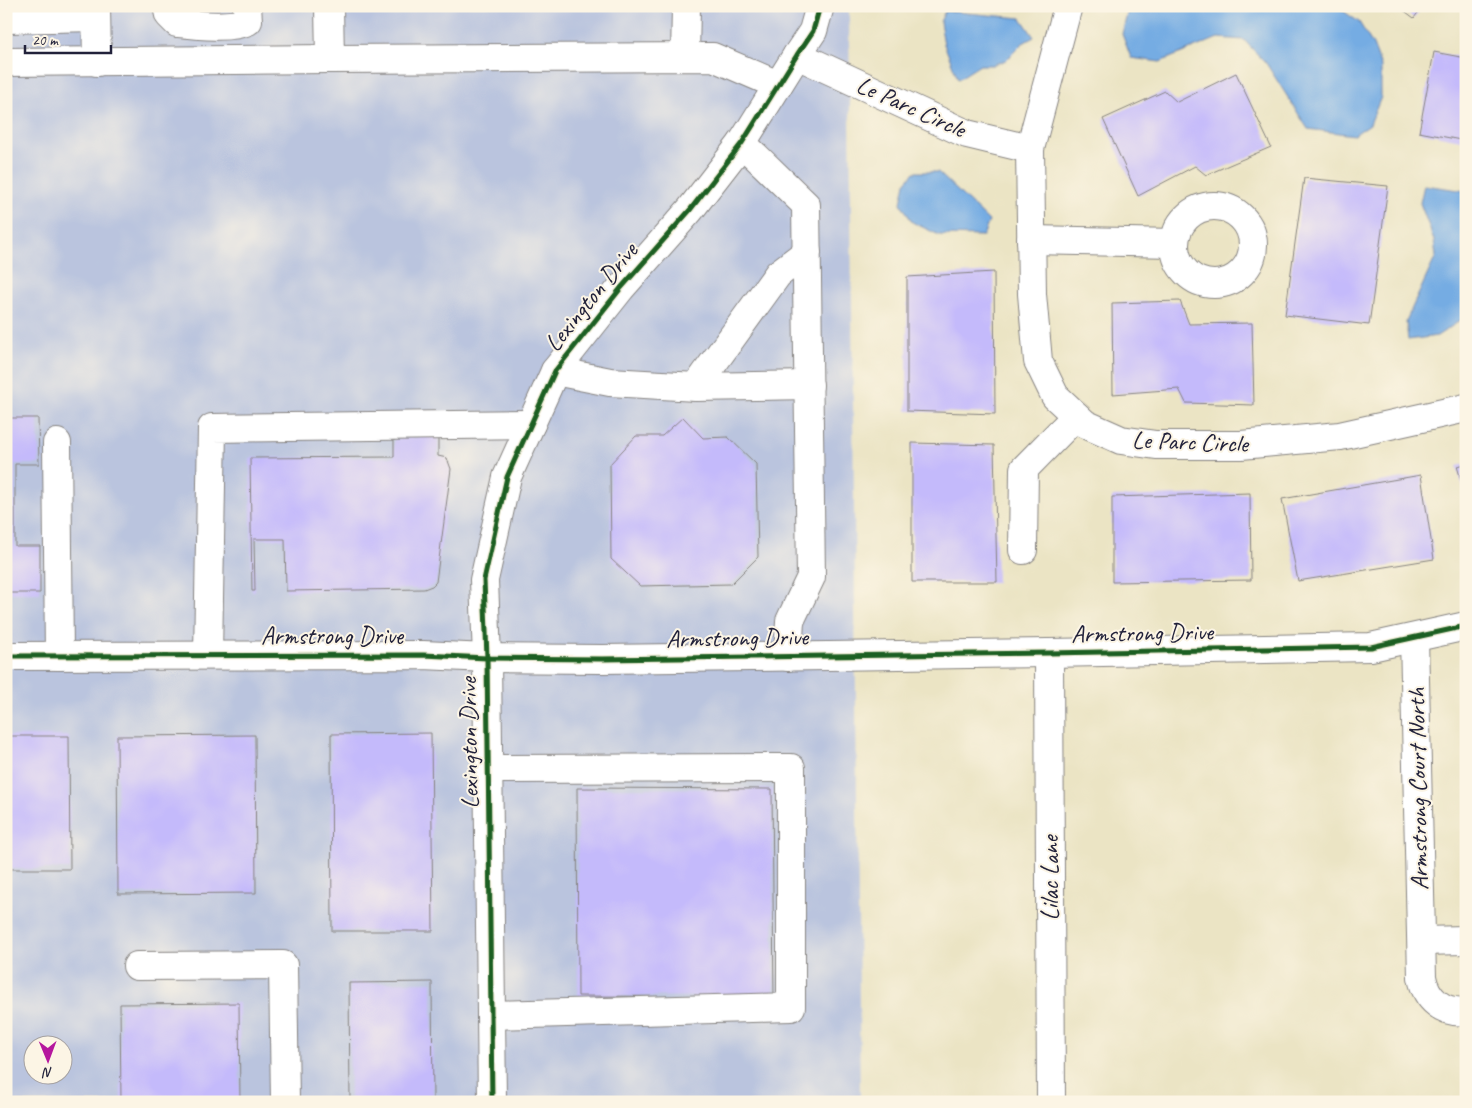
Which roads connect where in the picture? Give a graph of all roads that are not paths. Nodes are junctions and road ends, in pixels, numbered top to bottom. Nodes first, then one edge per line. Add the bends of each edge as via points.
1 (247, 6) edge
2 (329, 6) edge
3 (686, 6) edge
4 (820, 6) edge
5 (1068, 6) edge
6 (96, 11) edge
7 (174, 15) edge
8 (6, 19) edge
9 (797, 55) junction
10 (685, 57) junction
11 (330, 59) junction
12 (182, 60) junction
13 (6, 62) edge
14 (97, 62) junction
15 (778, 86) junction
16 (742, 143) junction
17 (1030, 149) junction
18 (1031, 240) junction
19 (1175, 243) dead end
20 (807, 252) junction
21 (555, 371) junction
22 (809, 385) junction
23 (696, 387) junction
24 (1466, 408) edge
25 (1076, 416) junction
26 (531, 424) junction
27 (57, 443) dead end
28 (1023, 550) dead end
29 (1466, 626) edge
30 (1414, 638) junction
31 (1049, 654) junction
32 (208, 655) junction
33 (6, 656) edge
34 (59, 656) junction
35 (788, 657) junction
36 (487, 658) junction
37 (488, 769) junction
38 (1422, 940) junction
39 (1466, 940) edge
40 (137, 966) dead end
41 (1466, 1011) edge
42 (491, 1014) junction
43 (285, 1102) edge
44 (492, 1102) edge
45 (1051, 1102) edge

1 - 7 street via 248,21 242,24 229,25
2 - 11 street
3 - 10 street
4 - 9 street, Lexington Drive via 813,31
5 - 17 street, Le Parc Circle
6 - 8 street
6 - 14 street
7 - 12 street
9 - 15 street, Lexington Drive
9 - 17 street, Le Parc Circle via 967,134
10 - 11 street
10 - 15 street via 713,57
11 - 12 street
12 - 14 street
13 - 14 street
15 - 16 street, Lexington Drive
16 - 20 street via 806,205
16 - 21 street, Lexington Drive
17 - 18 street, Le Parc Circle
18 - 19 street
18 - 25 street, Le Parc Circle via 1038,361 1055,396
20 - 22 street
20 - 23 street via 778,274
21 - 23 street via 610,382
21 - 26 street, Lexington Drive
22 - 23 street
22 - 35 street via 811,577 790,621
24 - 25 street, Le Parc Circle via 1340,436 1241,445 1156,445 1121,440 1085,424
25 - 28 street via 1024,469
26 - 32 street via 212,428
26 - 36 street, Lexington Drive via 507,477 484,580
27 - 34 street
29 - 30 street, Armstrong Drive
30 - 31 street, Armstrong Drive via 1371,647
30 - 38 street, Armstrong Court North
31 - 35 street, Armstrong Drive
31 - 45 street, Lilac Lane
32 - 34 street, Armstrong Drive
32 - 36 street, Armstrong Drive
33 - 34 street, Armstrong Drive
35 - 36 street, Armstrong Drive
36 - 37 street, Lexington Drive
37 - 42 street, Lexington Drive
37 - 42 street via 791,768 791,1007
38 - 39 street
38 - 41 street, Armstrong Court North via 1422,977 1428,996 1447,1010
40 - 43 street via 283,965
42 - 44 street, Lexington Drive

